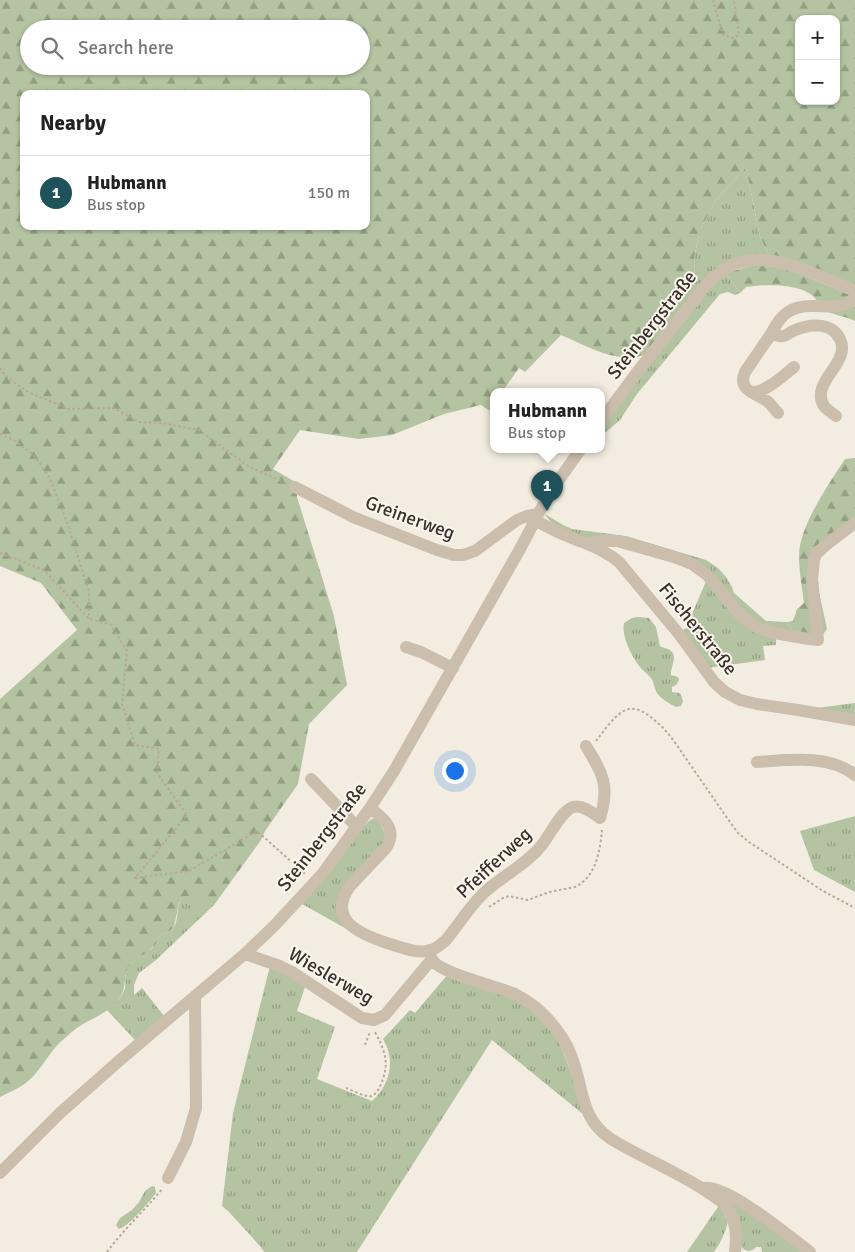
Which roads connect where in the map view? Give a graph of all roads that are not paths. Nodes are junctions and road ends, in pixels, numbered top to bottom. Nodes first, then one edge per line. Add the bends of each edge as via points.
1 (855, 291) edge
2 (855, 296) edge
3 (772, 334) junction
4 (794, 367) dead end
5 (751, 392) junction
6 (778, 413) dead end
7 (605, 416) edge
8 (836, 416) dead end
9 (578, 453) edge
10 (295, 487) road end
11 (536, 517) junction
12 (855, 523) edge
13 (585, 543) junction
14 (406, 647) dead end
15 (453, 668) junction
16 (855, 720) edge
17 (587, 748) road end
18 (757, 762) dead end
19 (855, 776) edge
20 (311, 779) dead end
21 (370, 808) junction
22 (356, 828) junction
23 (427, 953) junction
24 (245, 954) junction
25 (195, 997) junction
26 (0, 1173) edge
27 (168, 1178) road end
28 (702, 1189) junction
29 (735, 1252) edge
30 (810, 1252) edge

1 - 7 street, Steinbergstraße via 778,262 754,260 731,266 706,284
2 - 3 street via 842,306 810,306 788,311 777,322
3 - 5 street via 743,376 742,383
3 - 8 street via 780,337 821,325 833,329 839,336 843,351 822,393 824,405
4 - 5 street via 768,387
5 - 6 street via 768,402
9 - 11 street, Steinbergstraße
10 - 11 street, Greinerweg via 353,518 454,555 475,551 517,520
11 - 13 street, Fischerstraße
11 - 15 street, Steinbergstraße
12 - 13 street, Fischerstraße via 827,544 814,560 812,580 818,640 774,633 750,624 707,575 684,560 618,541
13 - 16 street, Fischerstraße via 605,551 619,562 725,692 757,704
14 - 15 street
15 - 21 street, Steinbergstraße
17 - 23 street, Pfeifferweg via 605,785 600,818 577,806 569,809 538,851 485,892 445,941
18 - 19 street via 824,762 846,769
20 - 22 street
21 - 22 street, Steinbergstraße
21 - 23 street via 388,826 390,841 346,892 343,916 360,933
22 - 24 street, Steinbergstraße via 314,883
23 - 24 street, Wieslerweg via 385,1015 370,1020 292,972
23 - 28 street via 434,963 448,970 515,994 532,1005 557,1029 568,1046 587,1111 600,1130
24 - 25 street, Steinbergstraße
25 - 26 street, Steinbergstraße via 60,1113
25 - 27 street via 196,1108 186,1142
28 - 29 street via 722,1202 731,1213 736,1232
28 - 30 street via 718,1190 740,1201

